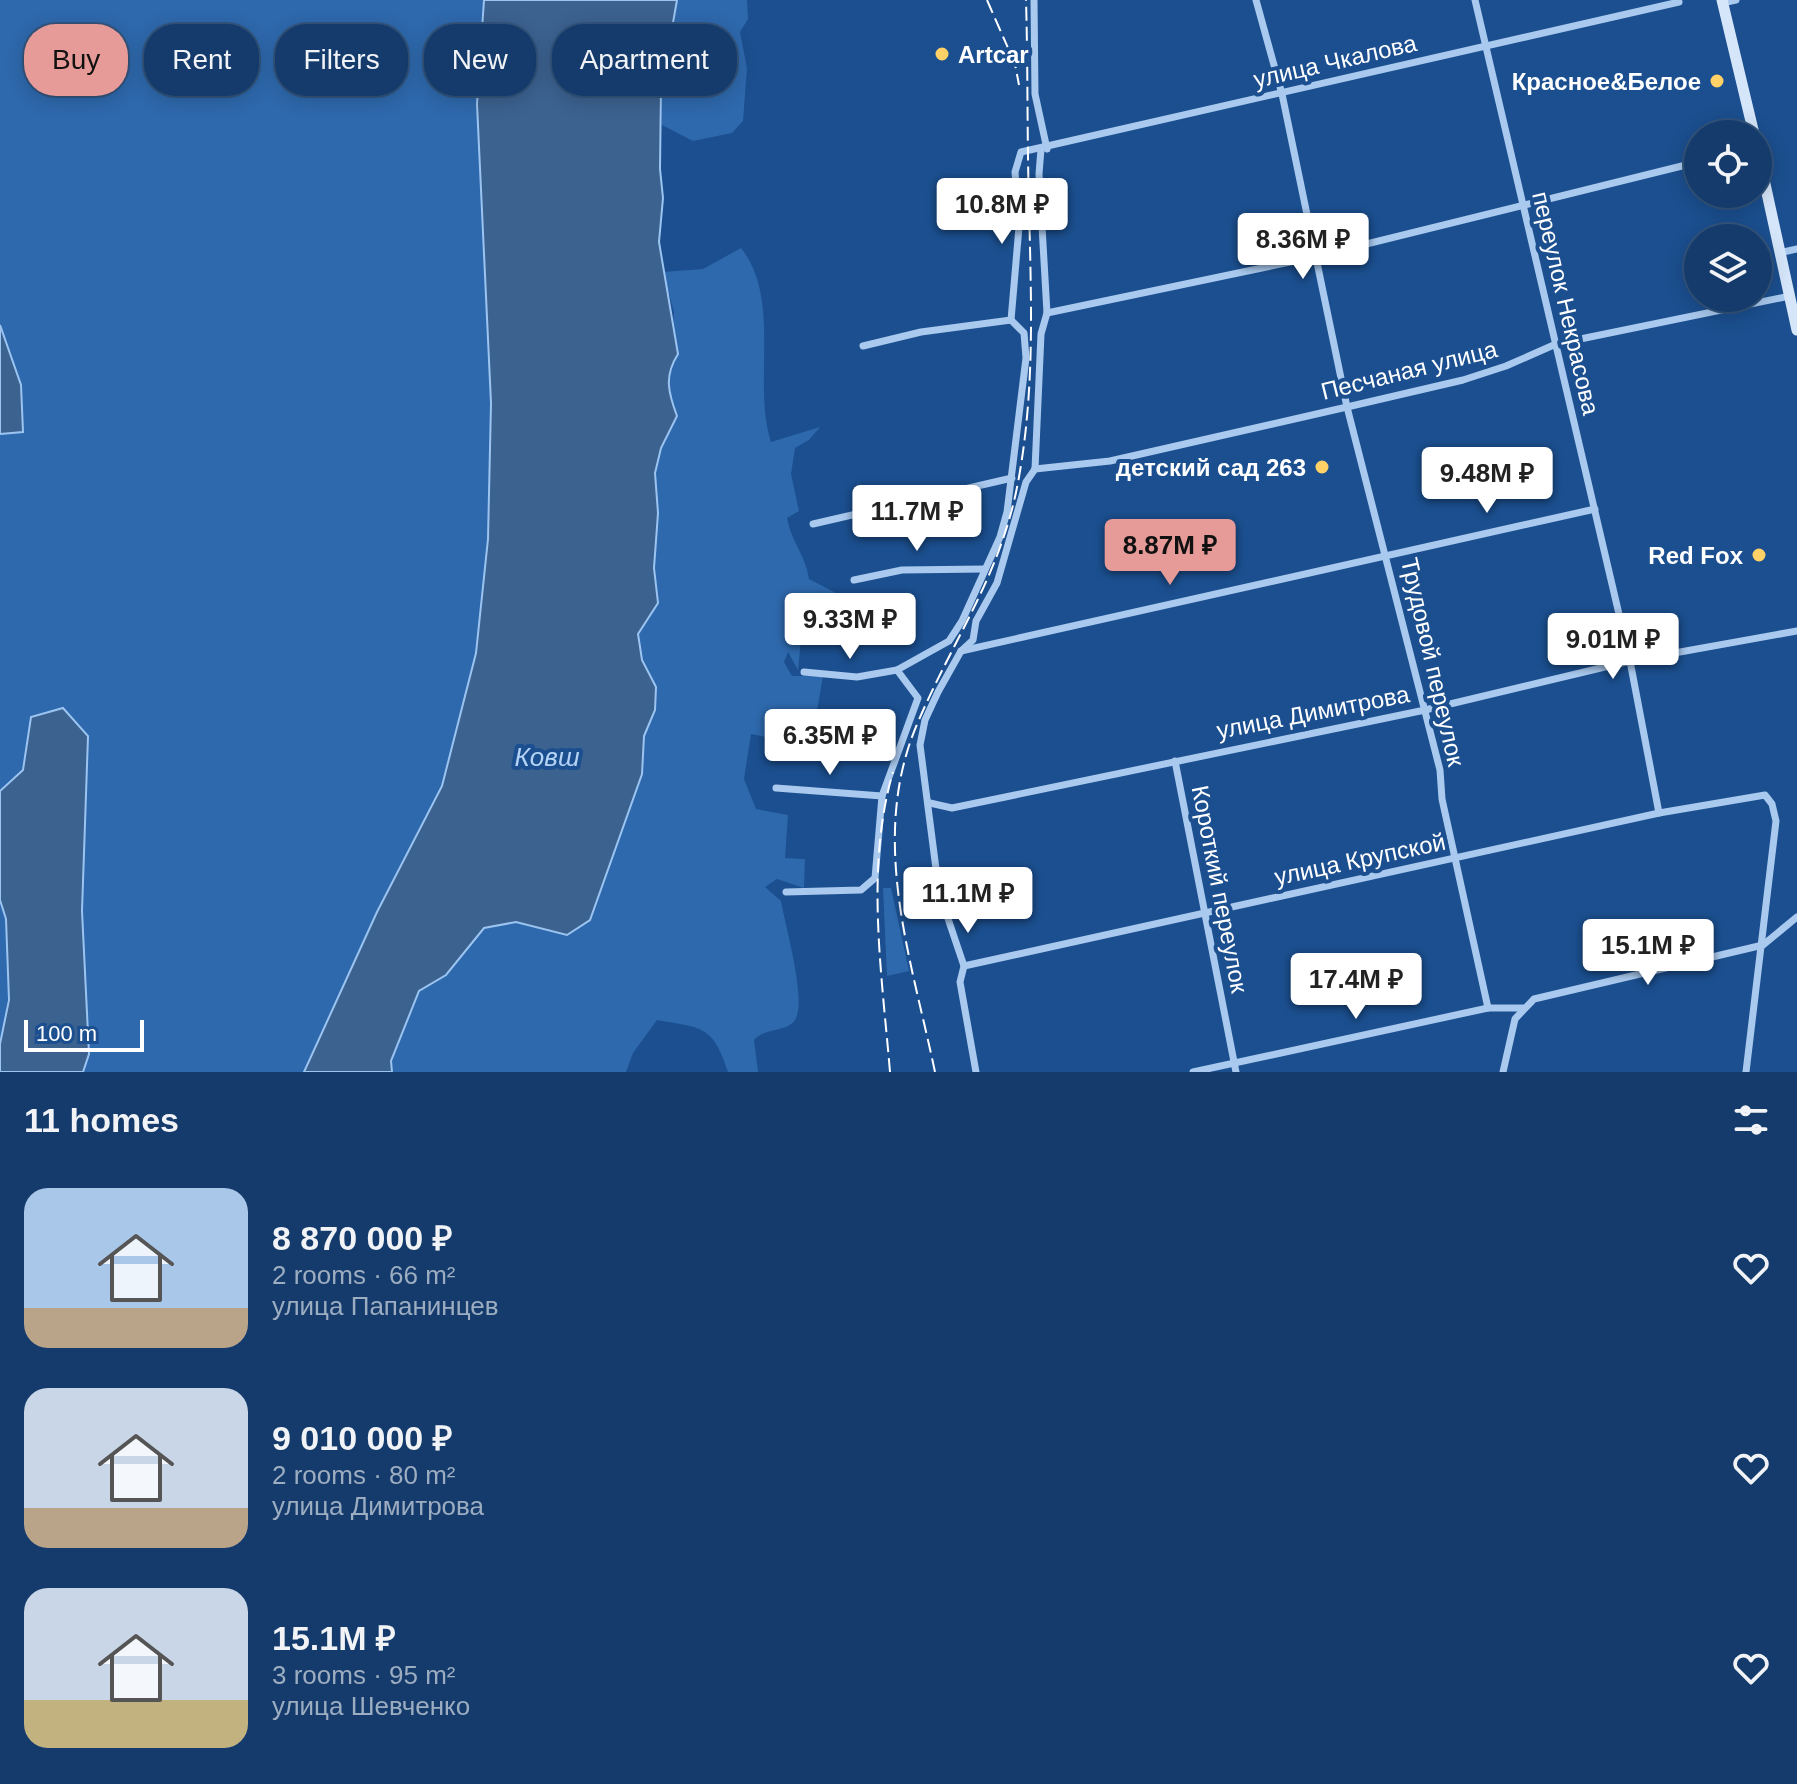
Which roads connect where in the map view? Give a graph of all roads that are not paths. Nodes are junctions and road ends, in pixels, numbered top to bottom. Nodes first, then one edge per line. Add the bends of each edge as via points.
1 (1034, 0) edge
2 (1256, 0) edge
3 (1475, 0) edge
4 (1736, 0) edge
5 (1722, 1) edge
6 (1679, 2) dead end
7 (1486, 46) junction
8 (1282, 94) junction
9 (1751, 120) edge
10 (1044, 149) junction
11 (1684, 165) edge
12 (1523, 205) junction
13 (1770, 208) edge
14 (1797, 249) edge
15 (1779, 253) junction
16 (1314, 257) junction
17 (1790, 296) junction
18 (1047, 313) junction
19 (1011, 320) junction
20 (1797, 330) edge
21 (1556, 344) junction
22 (863, 346) dead end
23 (1347, 407) junction
24 (1035, 469) junction
25 (1012, 478) junction
26 (1595, 509) junction
27 (813, 524) dead end
28 (1387, 553) junction
29 (984, 569) junction
30 (854, 580) dead end
31 (1797, 631) edge
32 (961, 651) junction
33 (1630, 661) junction
34 (897, 670) junction
35 (804, 672) dead end
36 (1425, 710) junction
37 (1175, 761) junction
38 (776, 788) dead end
39 (882, 796) junction
40 (930, 803) junction
41 (1659, 813) junction
42 (1456, 860) junction
43 (786, 892) dead end
44 (1204, 911) junction
45 (1797, 917) edge
46 (1763, 945) junction
47 (964, 966) junction
48 (1488, 1008) junction
49 (1523, 1008) junction
50 (1234, 1063) junction
51 (976, 1072) edge
52 (1193, 1072) edge
53 (1236, 1072) edge
54 (1503, 1072) edge
55 (1746, 1072) edge

1 - 10 street via 1035,94
2 - 8 street, Трудовой переулок
3 - 7 street, переулок Некрасова
4 - 5 street
5 - 9 main road
6 - 7 street, улица Чкалова
7 - 8 street, улица Чкалова
7 - 12 street, переулок Некрасова
8 - 10 street, улица Чкалова
8 - 16 street, Трудовой переулок
10 - 18 street via 1039,174
10 - 19 street, улица Чкалова via 1021,152 1015,172 1019,227
11 - 12 street
12 - 16 street
12 - 21 street, переулок Некрасова
13 - 15 main road
14 - 15 street
15 - 17 main road
16 - 18 street
16 - 23 street, Трудовой переулок
17 - 20 main road
17 - 21 street, Песчаная улица
18 - 24 street via 1041,334
19 - 22 street
19 - 25 street via 1024,333 1026,358
21 - 23 street, Песчаная улица via 1463,380
21 - 26 street, переулок Некрасова
23 - 24 street, Песчаная улица via 1110,461
23 - 28 street, Трудовой переулок
24 - 32 street via 1026,482 997,583 976,621 973,640
25 - 27 street
25 - 29 street via 1000,537
26 - 28 street
26 - 33 street, переулок Некрасова
28 - 32 street
28 - 36 street, Трудовой переулок
29 - 30 street via 902,570
29 - 34 street via 949,641
31 - 33 street, улица Димитрова
32 - 40 street via 921,731 921,770
33 - 36 street, улица Димитрова
33 - 41 street, переулок Некрасова
34 - 35 street via 857,677
34 - 39 street via 918,698
36 - 37 street, улица Димитрова
36 - 42 street, Трудовой переулок
37 - 40 street, улица Димитрова via 952,808
37 - 44 street, Короткий переулок
38 - 39 street
39 - 43 street via 875,878 861,890
40 - 47 street via 939,892
41 - 42 street, улица Крупской
41 - 46 street, улица Крупской via 1765,795 1776,821
42 - 44 street, улица Крупской
42 - 48 street, Трудовой переулок
44 - 47 street, улица Крупской
44 - 50 street, Короткий переулок
45 - 46 street
46 - 49 street via 1550,994
46 - 55 street
47 - 51 street via 960,982
48 - 49 street
48 - 50 street
49 - 54 street via 1509,1039
50 - 52 street
50 - 53 street, Короткий переулок

